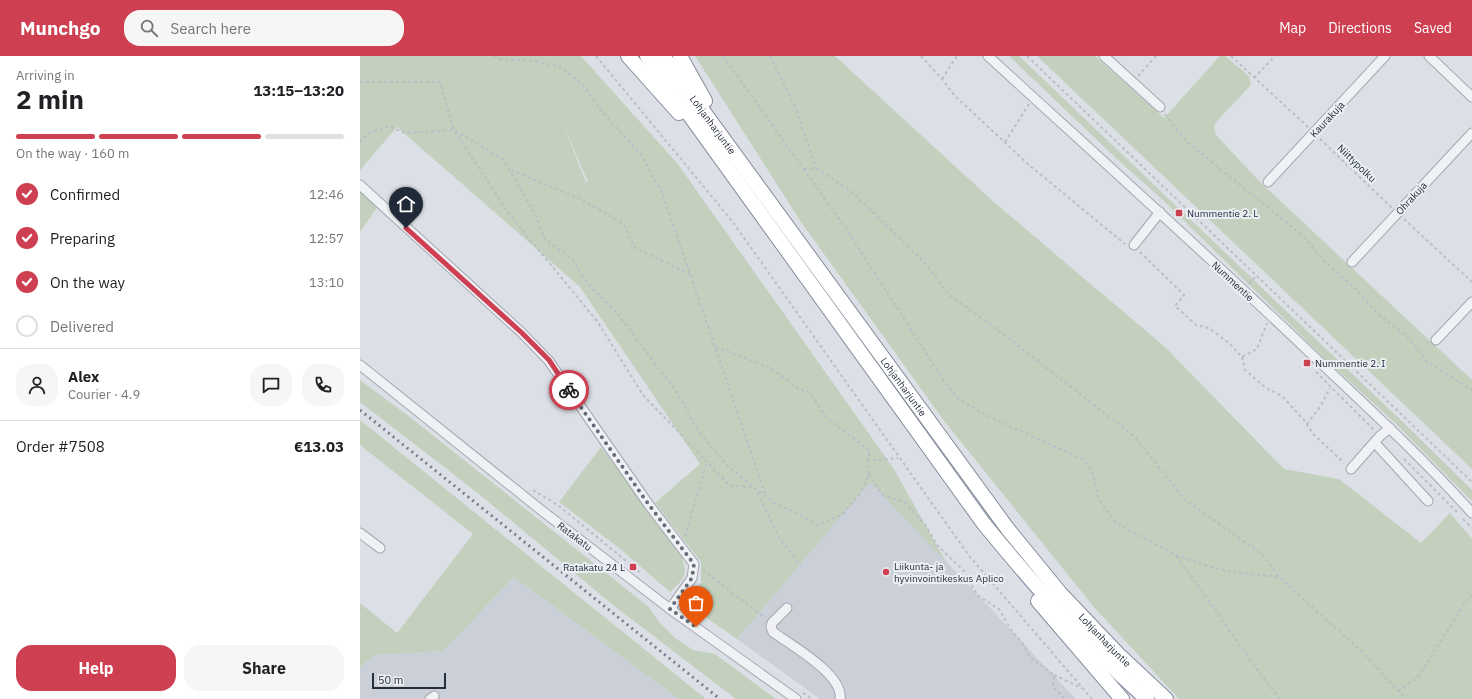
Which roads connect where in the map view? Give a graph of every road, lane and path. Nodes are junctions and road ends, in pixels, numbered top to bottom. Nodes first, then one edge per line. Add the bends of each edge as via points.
1 (494, 56) edge
2 (596, 56) edge
3 (628, 56) edge
4 (647, 56) edge
5 (663, 56) edge
6 (680, 56) edge
7 (723, 56) edge
8 (770, 56) edge
9 (921, 56) edge
10 (957, 56) edge
11 (988, 56) edge
12 (1027, 56) edge
13 (1104, 56) edge
14 (1156, 56) edge
15 (1231, 56) edge
16 (1275, 56) edge
17 (1385, 56) edge
18 (1429, 56) edge
19 (1254, 78) junction
20 (942, 79) junction
21 (360, 82) edge
22 (1132, 83) junction
23 (1472, 98) edge
24 (1023, 99) dead end
25 (1029, 104) junction
26 (1160, 107) joint
27 (1035, 109) dead end
28 (454, 130) junction
29 (1314, 133) junction
30 (1472, 134) edge
31 (360, 142) edge
32 (1005, 142) junction
33 (731, 160) junction
34 (816, 168) junction
35 (804, 169) junction
36 (509, 170) junction
37 (1268, 182) dead end
38 (360, 185) edge
39 (1160, 212) junction
40 (1397, 213) junction
41 (1134, 245) junction
42 (1352, 262) dead end
43 (691, 276) junction
44 (1472, 282) edge
45 (1472, 302) edge
46 (1272, 326) dead end
47 (1436, 340) dead end
48 (716, 347) junction
49 (1242, 357) junction
50 (360, 365) edge
51 (1312, 368) dead end
52 (1330, 388) junction
53 (1472, 390) edge
54 (1307, 424) junction
55 (1390, 428) junction
56 (1377, 440) junction
57 (898, 458) junction
58 (1403, 458) dead end
59 (868, 461) junction
60 (707, 462) junction
61 (1351, 469) joint
62 (869, 475) junction
63 (1472, 482) edge
64 (755, 488) junction
65 (533, 490) dead end
66 (766, 497) junction
67 (1428, 501) dead end
68 (1472, 513) edge
69 (1472, 528) edge
70 (360, 533) edge
71 (681, 547) junction
72 (380, 548) dead end
73 (1176, 555) junction
74 (1012, 558) junction
75 (694, 564) junction
76 (801, 566) dead end
77 (645, 577) dead end
78 (1279, 577) junction
79 (1472, 594) edge
80 (787, 608) dead end
81 (670, 609) junction
82 (772, 623) junction
83 (1054, 675) junction
84 (1083, 688) junction
85 (799, 690) dead end
86 (1398, 691) junction
87 (796, 699) edge
88 (812, 699) edge
89 (840, 699) edge
90 (1065, 699) edge
91 (1092, 699) edge
92 (1122, 699) edge
93 (1148, 699) edge
94 (1166, 699) edge
95 (1280, 699) edge
96 (1406, 699) edge

1 - 43 path via 500,59 535,61 561,68 583,85 601,110 642,156 663,195
2 - 57 path via 732,221
3 - 33 highway
4 - 33 highway, Lohjanharjuntie
5 - 33 highway, Lohjanharjuntie
6 - 33 highway
7 - 35 path
8 - 34 path via 795,107
9 - 20 path
10 - 20 path
11 - 39 street, Nummentie
12 - 63 path
13 - 22 street
14 - 22 path
15 - 19 path, Niittypolku
16 - 19 path
17 - 29 street, Kaurakuja
18 - 23 street
19 - 29 path, Niittypolku
20 - 32 path via 955,96
21 - 28 path via 440,82
22 - 26 street
24 - 25 path
25 - 27 path
25 - 32 path
26 - 53 path via 1186,142 1302,235 1326,264 1357,290 1378,314 1407,336 1427,362
28 - 31 path via 404,133 389,126 369,133
28 - 36 path via 504,160
28 - 60 path via 509,214 597,321 642,395
29 - 37 street, Kaurakuja
29 - 40 path, Niittypolku
30 - 40 street, Ohrakuja
32 - 41 path via 1029,165 1129,247
33 - 74 highway, Lohjanharjuntie via 984,524
33 - 94 highway, Lohjanharjuntie via 1007,528 1060,594
34 - 35 path
34 - 78 path via 852,192 924,262 949,296 993,326 1135,438 1185,500 1262,554
35 - 73 path via 958,399 988,416 1082,459 1091,469 1099,500 1116,523
36 - 43 path via 578,198 623,224 634,246
36 - 64 path via 536,216 544,238 573,260 586,283 616,312 677,392 698,431 727,465
38 - 71 street via 549,360
39 - 41 street
39 - 55 street, Nummentie
40 - 42 street, Ohrakuja
40 - 44 path, Niittypolku
41 - 49 path via 1184,294 1175,306 1196,325 1209,328
43 - 48 path
45 - 47 street
46 - 49 path via 1268,322 1257,349
48 - 59 path via 771,368 797,388 810,393 827,418 870,451
48 - 66 path
49 - 54 path via 1245,370 1266,388 1282,396
50 - 81 street, Ratakatu
51 - 52 path
52 - 54 path
52 - 56 path
54 - 61 path via 1313,434
55 - 56 street
55 - 68 street, Nummentie
56 - 61 street
56 - 67 street
57 - 59 path
57 - 84 path via 970,557
58 - 69 path
59 - 62 path
60 - 64 path via 729,485
60 - 71 path
62 - 66 path via 861,492 842,515 816,525
62 - 83 path via 882,495 906,503 926,526 936,544 964,571 977,595 999,608 1030,657
64 - 66 path
64 - 76 path via 780,539
65 - 77 path via 559,506
70 - 72 street
71 - 75 street
73 - 78 path via 1232,572
73 - 95 path via 1209,598 1256,670
74 - 92 highway via 1027,588
74 - 93 highway, Lohjanharjuntie via 1110,666
75 - 81 street via 692,578
75 - 82 path
78 - 86 path via 1360,650
79 - 86 path via 1418,677
80 - 82 street
81 - 87 street, Ratakatu
82 - 89 street via 773,632 834,679 840,691
83 - 84 path
83 - 90 path via 1053,687
84 - 91 path
85 - 88 path
86 - 96 path

